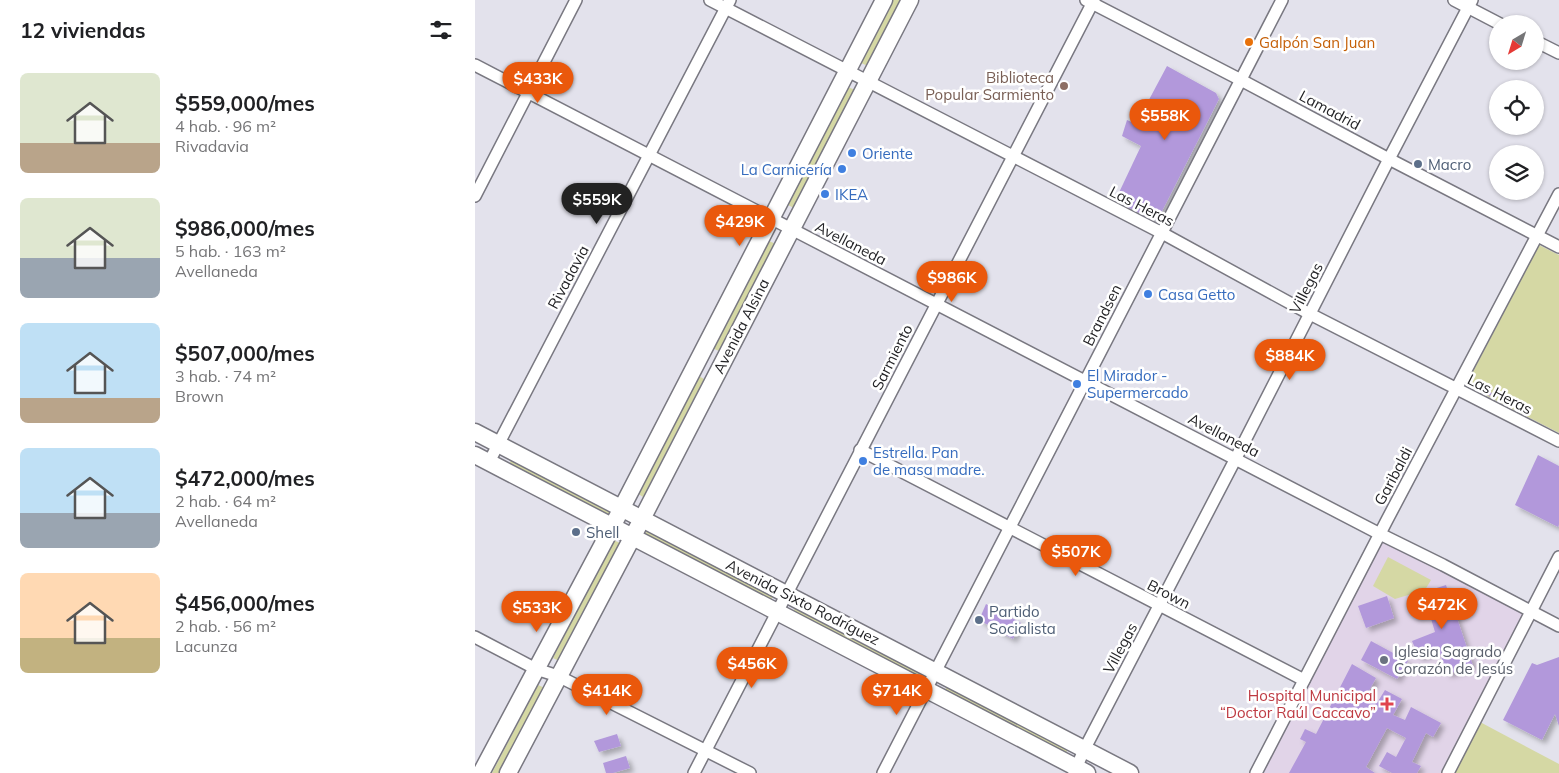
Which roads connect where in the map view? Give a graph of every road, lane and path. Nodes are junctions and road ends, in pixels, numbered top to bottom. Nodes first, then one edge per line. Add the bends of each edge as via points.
1 (576, 0) edge
2 (709, 0) edge
3 (884, 0) edge
4 (910, 0) edge
5 (1282, 0) edge
6 (1454, 0) edge
7 (1090, 1) edge
8 (727, 4) edge
9 (1470, 4) edge
10 (1489, 16) edge
11 (1544, 46) edge
12 (1559, 54) edge
13 (475, 65) edge
14 (848, 72) junction
15 (1241, 80) junction
16 (868, 82) junction
17 (529, 93) junction
18 (649, 156) junction
19 (1013, 156) junction
20 (1389, 159) junction
21 (1559, 194) edge
22 (475, 196) edge
23 (772, 219) junction
24 (791, 229) junction
25 (1162, 233) junction
26 (1537, 236) junction
27 (1559, 247) edge
28 (936, 304) junction
29 (1310, 314) junction
30 (700, 358) junction
31 (719, 368) junction
32 (1085, 380) junction
33 (1457, 388) junction
34 (475, 432) edge
35 (1559, 441) edge
36 (497, 444) junction
37 (861, 450) junction
38 (482, 458) edge
39 (1236, 458) junction
40 (622, 508) junction
41 (641, 518) junction
42 (612, 527) junction
43 (1010, 527) junction
44 (1380, 534) junction
45 (632, 536) junction
46 (1559, 557) edge
47 (787, 594) junction
48 (1159, 606) junction
49 (1531, 611) junction
50 (777, 612) junction
51 (1559, 626) edge
52 (475, 637) edge
53 (536, 669) junction
54 (935, 671) junction
55 (558, 676) junction
56 (1304, 680) junction
57 (926, 689) junction
58 (1084, 750) junction
59 (705, 751) junction
60 (1079, 771) edge
61 (481, 773) edge
62 (508, 773) edge
63 (694, 773) edge
64 (750, 773) edge
65 (883, 773) edge
66 (1129, 773) edge
67 (1256, 773) edge
68 (1448, 773) edge

1 - 17 street
2 - 8 street, Las Heras
3 - 14 main road, Avenida Alsina
4 - 16 main road, Avenida Alsina
5 - 15 street, Brandsen
6 - 9 street
7 - 15 street, Lamadrid
7 - 19 street, Sarmiento
8 - 14 street, Las Heras
8 - 18 street, Rivadavia
9 - 10 street
9 - 20 street, Villegas
11 - 12 street
13 - 17 street, Avellaneda
14 - 16 street, Las Heras
14 - 23 main road, Avenida Alsina
15 - 20 street, Lamadrid
15 - 25 street, Brandsen
16 - 19 street, Las Heras
16 - 24 main road, Avenida Alsina
17 - 18 street, Avellaneda
17 - 22 street
18 - 23 street, Avellaneda
18 - 36 street, Rivadavia
19 - 25 street, Las Heras
19 - 28 street, Sarmiento
20 - 26 street, Lamadrid
20 - 29 street, Villegas
21 - 26 street, Garibaldi
23 - 24 street, Avellaneda
23 - 30 main road, Avenida Alsina
24 - 28 street, Avellaneda
24 - 31 main road, Avenida Alsina
25 - 29 street, Las Heras
25 - 32 street, Brandsen
26 - 27 street, Lamadrid
26 - 33 street, Garibaldi
28 - 32 street, Avellaneda
28 - 37 street, Sarmiento
29 - 33 street, Las Heras
29 - 39 street, Villegas
30 - 31 main road
30 - 40 main road, Avenida Alsina
31 - 41 main road, Avenida Alsina
32 - 39 street, Avellaneda
32 - 43 street, Brandsen
33 - 35 street, Las Heras
33 - 44 street, Garibaldi
34 - 36 main road, Avenida Sixto Rodríguez
36 - 38 street, Rivadavia
36 - 40 main road, Avenida Sixto Rodríguez
37 - 43 street, Brown
37 - 47 street, Sarmiento
38 - 42 main road, Avenida Sixto Rodríguez
39 - 44 street, Avellaneda
39 - 48 street, Villegas
40 - 41 main road, Avenida Sixto Rodríguez
40 - 42 main road, Avenida Alsina
41 - 45 main road, Avenida Alsina
41 - 47 main road, Avenida Sixto Rodríguez
42 - 45 main road, Avenida Sixto Rodríguez
42 - 53 main road, Avenida Alsina
43 - 48 street, Brown
43 - 54 street, Brandsen
44 - 49 street, Avellaneda
44 - 56 street, Garibaldi
45 - 50 main road, Avenida Sixto Rodríguez
45 - 55 main road, Avenida Alsina
46 - 49 street
47 - 50 street, Sarmiento
47 - 54 main road, Avenida Sixto Rodríguez
48 - 56 street, Brown
48 - 58 street, Villegas
49 - 51 street, Avellaneda
49 - 68 street
50 - 57 main road, Avenida Sixto Rodríguez
50 - 59 street, Sarmiento
52 - 53 street
53 - 55 street
53 - 61 main road, Avenida Alsina
54 - 57 street, Brandsen
54 - 58 main road, Avenida Sixto Rodríguez
55 - 59 street
55 - 62 main road, Avenida Alsina
56 - 67 street, Garibaldi
57 - 60 main road, Avenida Sixto Rodríguez
57 - 65 street, Brandsen
58 - 60 street, Villegas
58 - 66 main road, Avenida Sixto Rodríguez
59 - 63 street, Sarmiento
59 - 64 street

